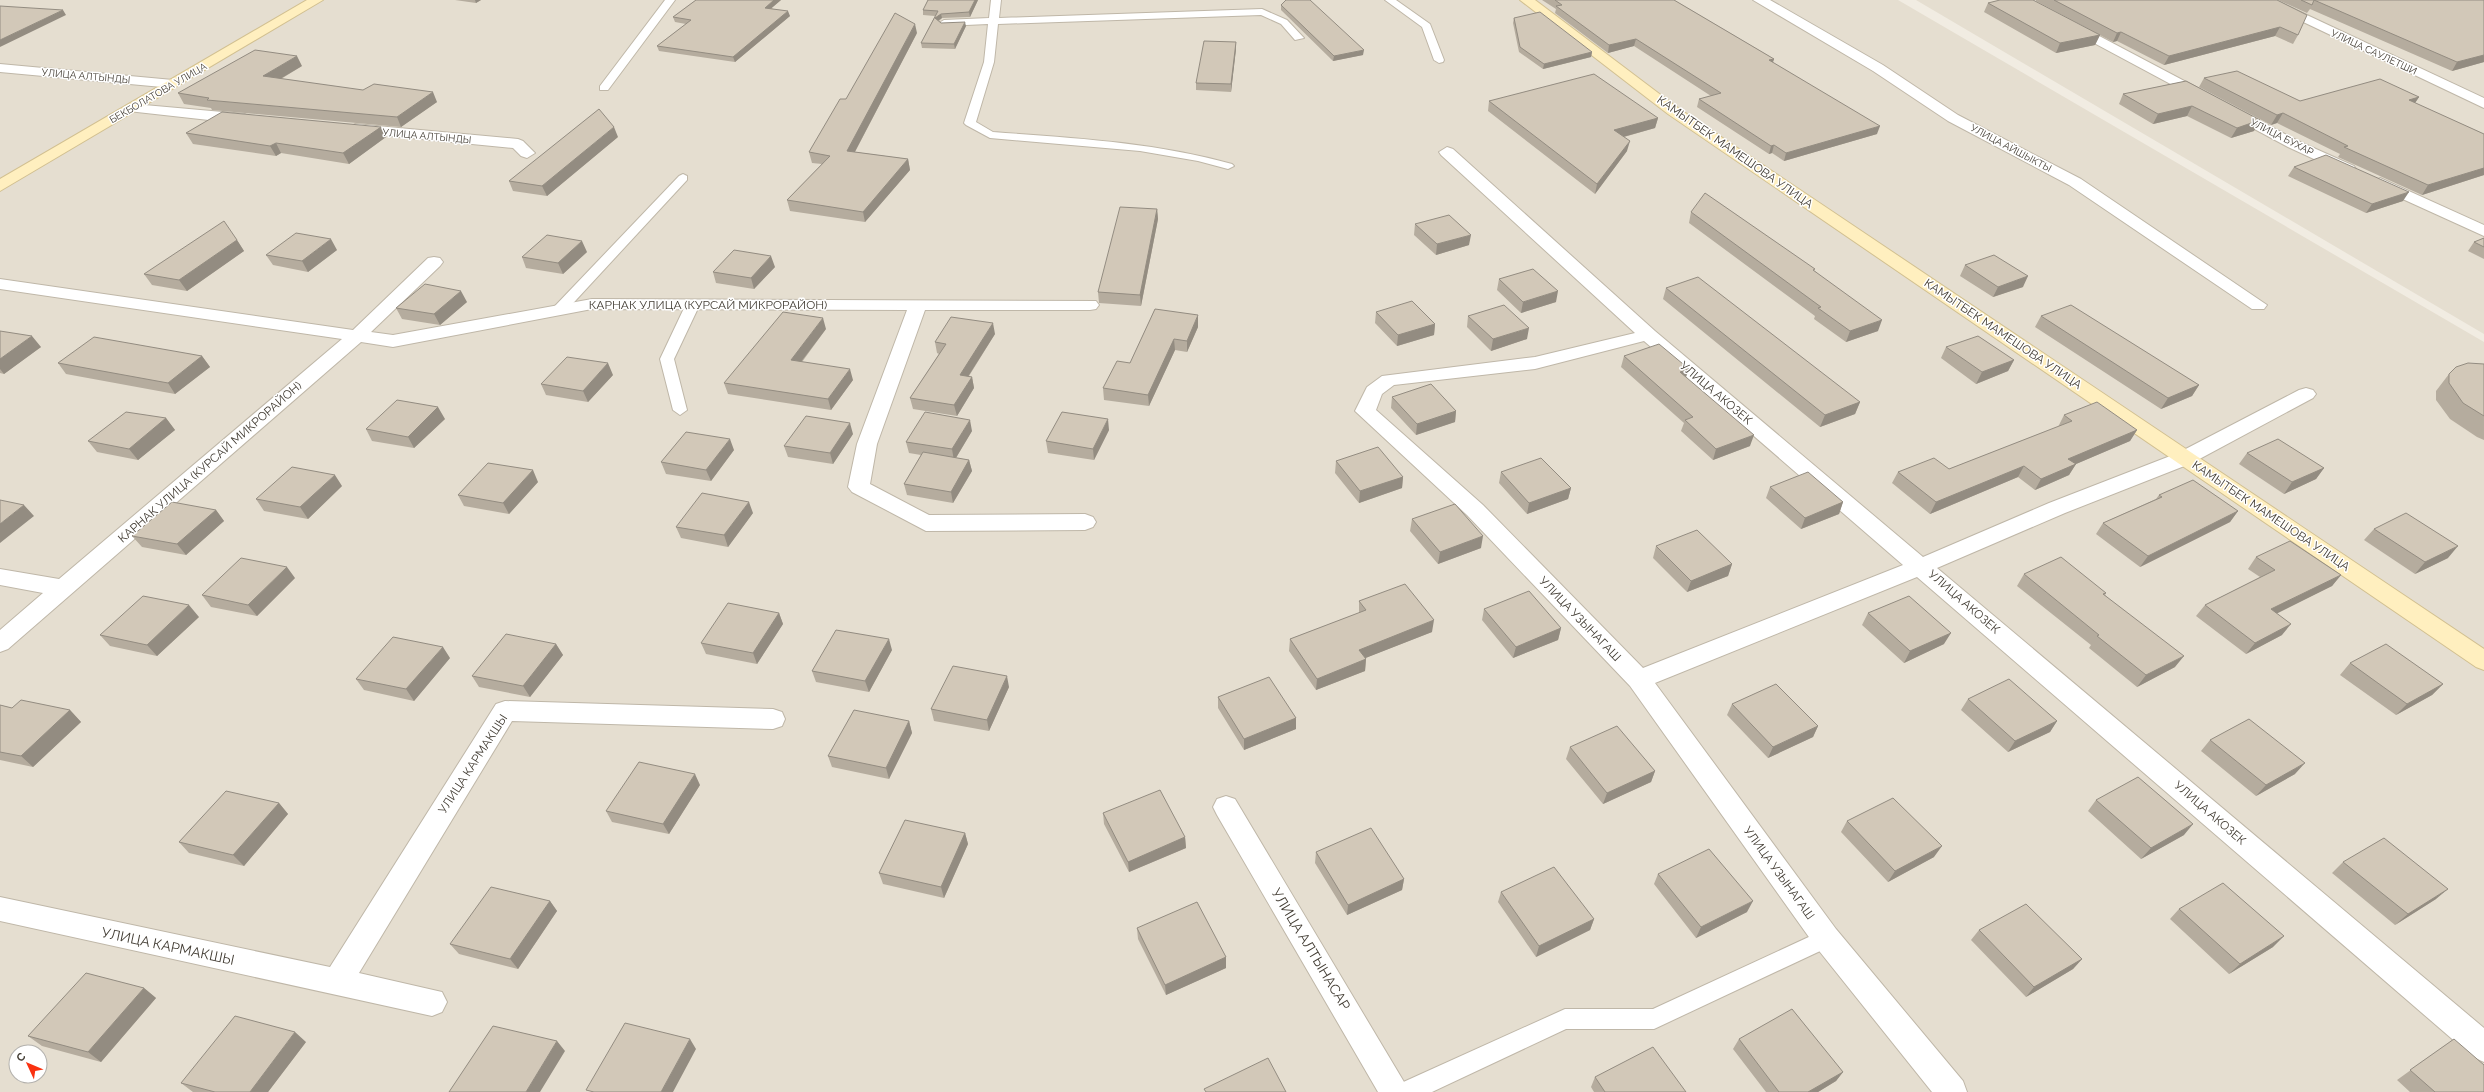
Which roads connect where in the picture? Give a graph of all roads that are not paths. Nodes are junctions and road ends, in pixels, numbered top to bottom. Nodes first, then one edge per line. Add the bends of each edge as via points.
1 (316, 0) edge
2 (670, 0) edge
3 (996, 0) edge
4 (1390, 0) edge
5 (1527, 0) edge
6 (1760, 0) edge
7 (2020, 0) edge
8 (2264, 0) edge
9 (994, 22) junction
10 (942, 23) edge
11 (1299, 38) dead end
12 (1439, 60) dead end
13 (0, 68) edge
14 (173, 84) junction
15 (604, 88) dead end
16 (2484, 104) edge
17 (132, 108) junction
18 (258, 120) edge
19 (337, 127) edge
20 (1447, 152) dead end
21 (527, 153) dead end
22 (1228, 166) dead end
23 (683, 178) dead end
24 (0, 186) edge
25 (2484, 230) edge
26 (434, 262) dead end
27 (0, 284) edge
28 (693, 304) junction
29 (918, 305) junction
30 (1090, 305) dead end
31 (2258, 305) dead end
32 (559, 310) junction
33 (1648, 335) junction
34 (357, 336) junction
35 (2306, 394) dead end
36 (680, 410) dead end
37 (2185, 458) junction
38 (1085, 522) dead end
39 (1922, 566) junction
40 (0, 577) edge
41 (63, 588) junction
42 (0, 643) edge
43 (2484, 661) edge
44 (1639, 679) junction
45 (774, 719) dead end
46 (1226, 807) dead end
47 (0, 909) edge
48 (1826, 938) junction
49 (336, 982) junction
50 (432, 1002) dead end
51 (2484, 1048) edge
52 (1395, 1092) edge
53 (1407, 1092) edge
54 (1952, 1092) edge

1 - 14 street, БЕКБОЛАТОВА УЛИЦА
2 - 15 lane
3 - 9 lane
4 - 12 lane via 1426,26
5 - 37 street, КАМЫТБЕК МАМЕШОВА УЛИЦА via 1673,111
6 - 31 street, УЛИЦА АЙШЫКТЫ via 1878,68 1953,118 2075,182
7 - 25 street, УЛИЦА БУХАР via 2293,144
8 - 16 street, УЛИЦА САУЛЕТШИ
9 - 10 lane
9 - 11 lane via 1262,12 1284,22
9 - 22 lane via 989,62 970,123 990,135 1144,148 1210,160
13 - 14 street, УЛИЦА АЛТЫНДЫ
14 - 17 street, БЕКБОЛАТОВА УЛИЦА
17 - 18 street
17 - 24 street, БЕКБОЛАТОВА УЛИЦА
19 - 21 street, УЛИЦА АЛТЫНДЫ via 518,144
20 - 33 street, УЛИЦА АКОЗЕК
23 - 32 lane
26 - 34 street, КАРНАК УЛИЦА (КУРСАЙ МИКРОРАЙОН)
27 - 34 street, КАРНАК УЛИЦА (КУРСАЙ МИКРОРАЙОН)
28 - 29 street, КАРНАК УЛИЦА (КУРСАЙ МИКРОРАЙОН)
28 - 32 street, КАРНАК УЛИЦА (КУРСАЙ МИКРОРАЙОН) via 592,304
28 - 36 lane via 667,359
29 - 30 street, КАРНАК УЛИЦА (КУРСАЙ МИКРОРАЙОН)
29 - 38 street via 867,444 859,488 926,523
32 - 34 street, КАРНАК УЛИЦА (КУРСАЙ МИКРОРАЙОН) via 393,341
33 - 39 street, УЛИЦА АКОЗЕК
33 - 44 street, УЛИЦА УЗЫНАГАШ via 1535,363 1389,380 1374,391 1365,411 1475,510
34 - 41 street, КАРНАК УЛИЦА (КУРСАЙ МИКРОРАЙОН)
35 - 37 street
37 - 39 street via 2057,508
37 - 43 street, КАМЫТБЕК МАМЕШОВА УЛИЦА
39 - 44 street
39 - 51 street, УЛИЦА АКОЗЕК
40 - 41 street
41 - 42 street, КАРНАК УЛИЦА (КУРСАЙ МИКРОРАЙОН)
44 - 48 street, УЛИЦА УЗЫНАГАШ
45 - 49 street, УЛИЦА КАРМАКШЫ via 505,711
46 - 52 street, УЛИЦА АЛТЫНАСАР
47 - 49 street, УЛИЦА КАРМАКШЫ
48 - 53 lane via 1654,1019 1565,1019
48 - 54 street, УЛИЦА УЗЫНАГАШ
49 - 50 street, УЛИЦА КАРМАКШЫ

